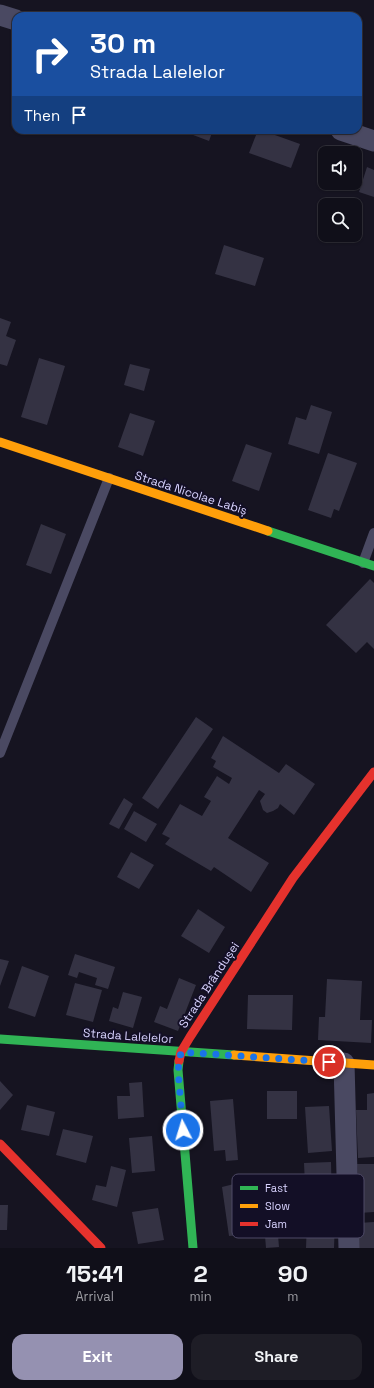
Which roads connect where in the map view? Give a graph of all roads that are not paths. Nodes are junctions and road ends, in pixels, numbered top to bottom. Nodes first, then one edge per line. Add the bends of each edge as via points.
1 (0, 15) edge
2 (12, 19) edge
3 (353, 134) edge
4 (374, 141) edge
5 (0, 442) edge
6 (109, 478) junction
7 (374, 533) edge
8 (363, 562) junction
9 (374, 566) edge
10 (0, 753) edge
11 (374, 772) edge
12 (0, 1039) edge
13 (181, 1052) junction
14 (344, 1063) junction
15 (374, 1065) edge
16 (0, 1144) edge
17 (347, 1174) edge
18 (349, 1238) edge
19 (101, 1248) edge
20 (193, 1248) edge
21 (349, 1248) edge

1 - 2 street
3 - 4 street
5 - 6 main road, Strada Nicolae Labiș
6 - 8 main road, Strada Nicolae Labiș
6 - 10 lane
7 - 8 lane
8 - 9 main road, Strada Nicolae Labiș
11 - 13 main road, Strada Brândușei via 293,878
12 - 13 main road, Strada Lalelelor
13 - 14 main road, Strada Lalelelor
13 - 20 main road, Strada Brândușei via 178,1070
14 - 15 main road, Strada Lalelelor
14 - 17 street
16 - 19 main road
18 - 21 street

